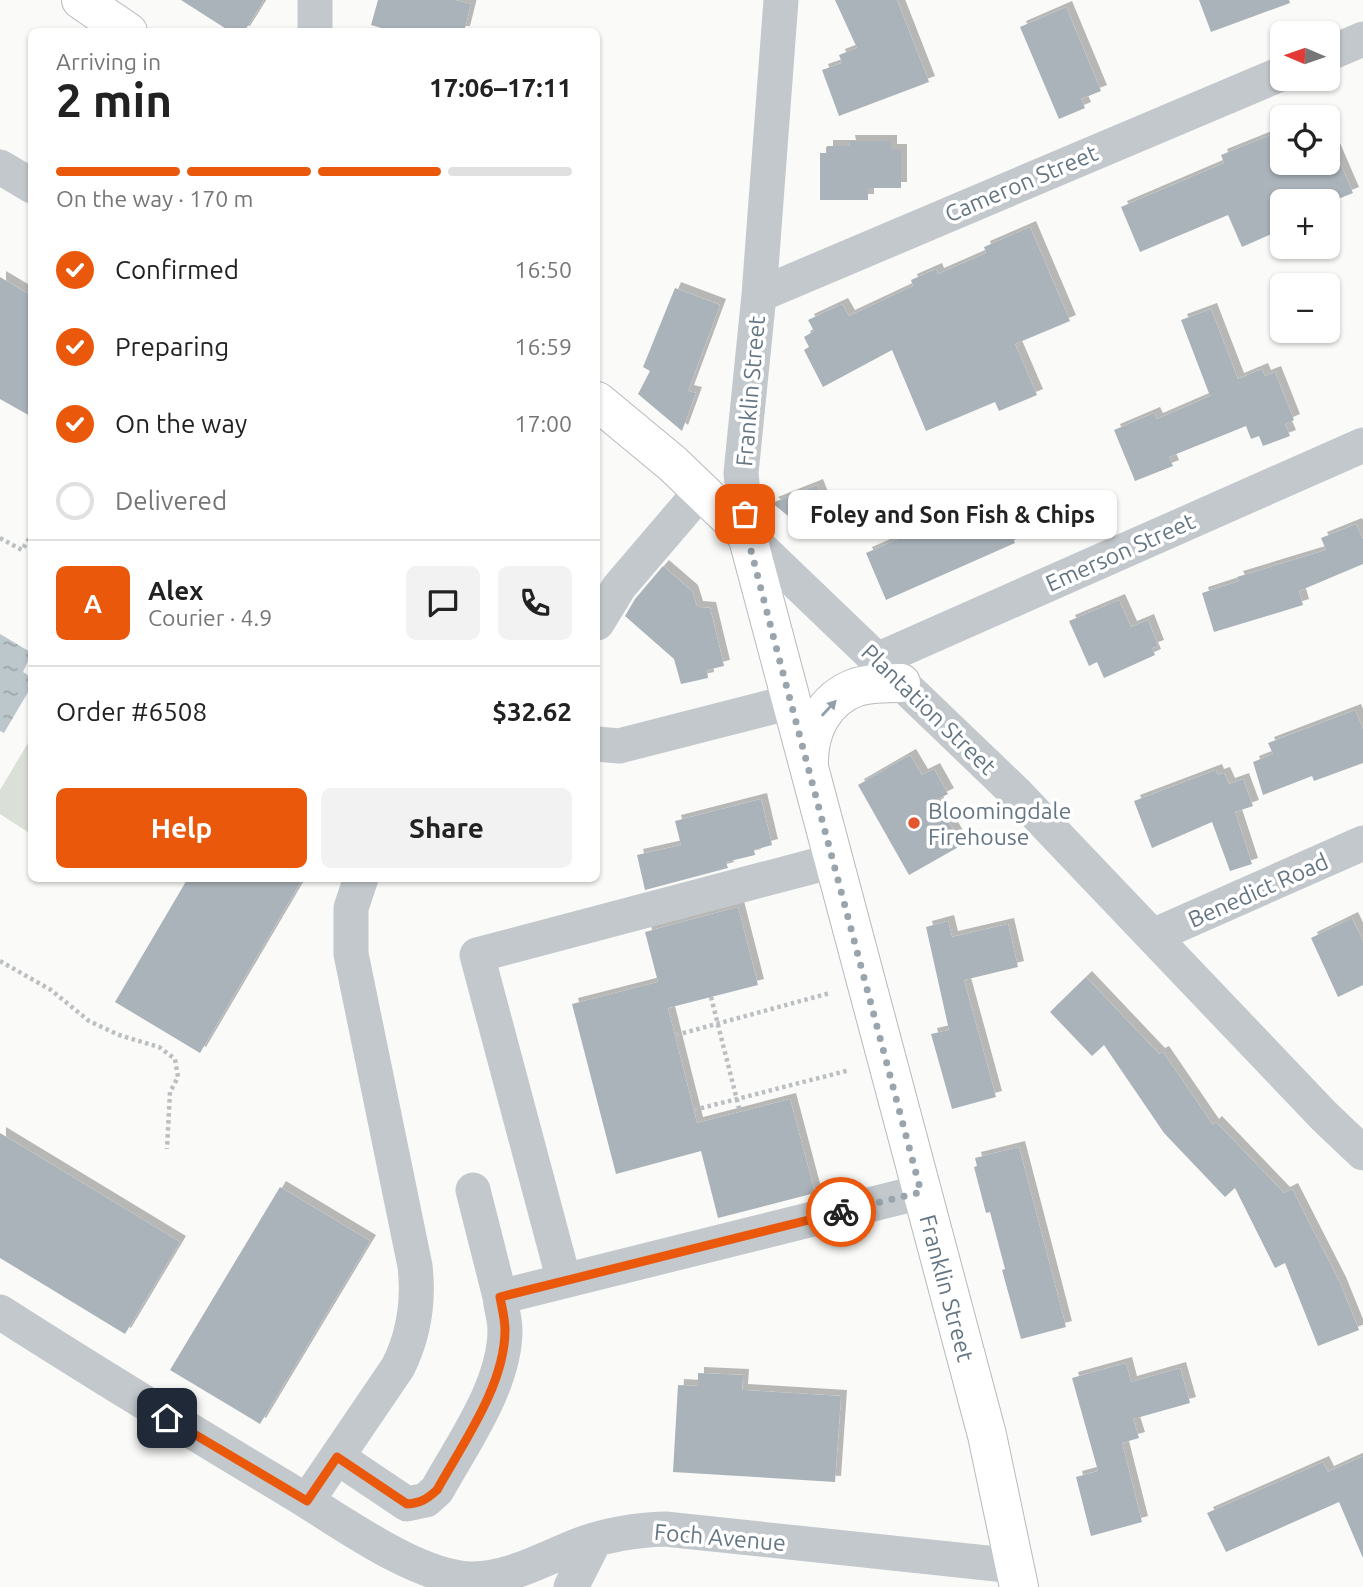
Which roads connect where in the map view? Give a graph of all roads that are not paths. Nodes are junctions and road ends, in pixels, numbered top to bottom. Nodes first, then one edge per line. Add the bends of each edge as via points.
1 (81, 0) edge
2 (315, 0) edge
3 (781, 0) edge
4 (122, 28) edge
5 (315, 28) edge
6 (1363, 39) edge
7 (1340, 49) edge
8 (1270, 79) edge
9 (0, 167) edge
10 (28, 184) edge
11 (759, 295) junction
12 (600, 403) edge
13 (1363, 445) edge
14 (701, 491) junction
15 (747, 535) junction
16 (600, 618) edge
17 (889, 671) junction
18 (791, 702) junction
19 (600, 744) edge
20 (809, 771) junction
21 (1363, 843) edge
22 (833, 861) junction
23 (360, 882) edge
24 (1153, 936) junction
25 (1363, 1153) edge
26 (473, 1190) dead end
27 (921, 1192) junction
28 (564, 1281) junction
29 (500, 1297) junction
30 (0, 1312) edge
31 (337, 1457) junction
32 (307, 1501) junction
33 (595, 1540) junction
34 (1017, 1577) edge
35 (571, 1587) edge

1 - 4 main road
2 - 5 street
3 - 11 street, Franklin Street
6 - 7 street
8 - 11 street, Cameron Street
9 - 10 street
11 - 15 street, Franklin Street via 741,473
12 - 14 main road, Plantation Street
13 - 17 street, Emerson Street
14 - 15 main road, Plantation Street
14 - 16 street via 620,587
15 - 17 street, Plantation Street
15 - 18 main road, Franklin Street
20 -> 17 main road via 808,745 816,723 839,697
17 - 24 street, Plantation Street via 1018,795
18 - 19 street via 619,746
18 - 20 main road, Franklin Street
20 - 22 main road, Franklin Street
21 - 24 street, Benedict Road
22 - 27 main road, Franklin Street
22 - 28 street via 478,955
23 - 31 street via 351,908 351,954 415,1266 415,1313 398,1367
24 - 25 street, Plantation Street
26 - 29 street
27 - 28 street
27 - 34 main road, Franklin Street via 987,1435
28 - 29 street
29 - 31 street via 505,1328 492,1390 437,1490 426,1500 407,1504
30 - 32 street, Foch Avenue
31 - 32 street
32 - 33 street, Foch Avenue via 406,1560 459,1578 511,1573
33 - 34 street, Foch Avenue via 665,1529
33 - 35 street

